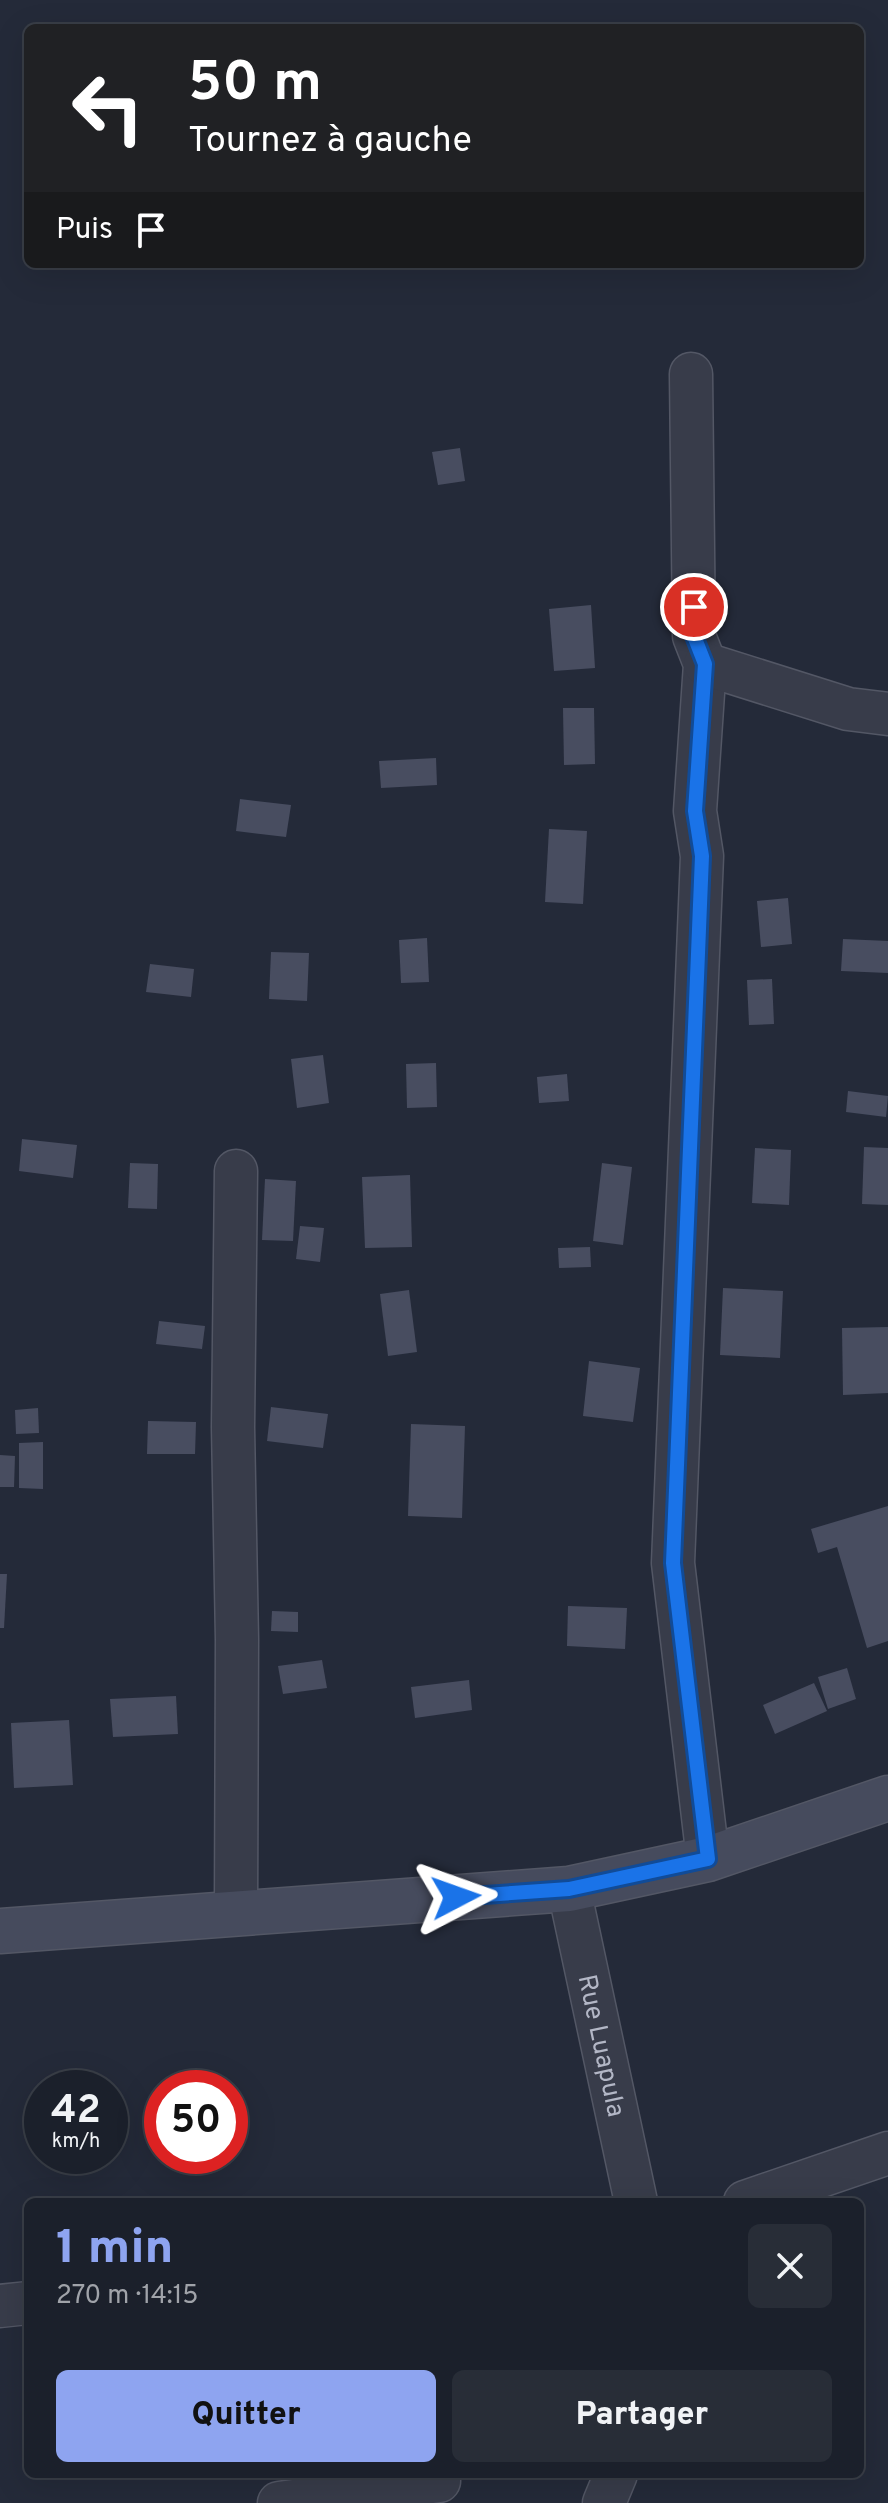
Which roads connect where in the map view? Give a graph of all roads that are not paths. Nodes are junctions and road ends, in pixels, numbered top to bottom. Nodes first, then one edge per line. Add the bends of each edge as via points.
1 (691, 374) dead end
2 (705, 664) junction
3 (888, 714) edge
4 (236, 1171) dead end
5 (888, 1798) edge
6 (708, 1859) junction
7 (569, 1889) junction
8 (236, 1913) junction
9 (0, 1931) edge
10 (888, 2153) edge
11 (635, 2198) edge
12 (757, 2198) edge
13 (24, 2303) edge
14 (0, 2306) edge
15 (614, 2478) edge
16 (439, 2481) dead end
17 (279, 2503) edge
18 (604, 2503) edge

1 - 2 street via 694,636
2 - 3 street via 848,709
2 - 6 street via 695,811 702,856 673,1563
4 - 8 street
5 - 6 main road
6 - 7 main road
7 - 8 main road
7 - 11 street, Rue Luapula
8 - 9 main road
10 - 12 street
13 - 14 street
15 - 18 street
16 - 17 street

